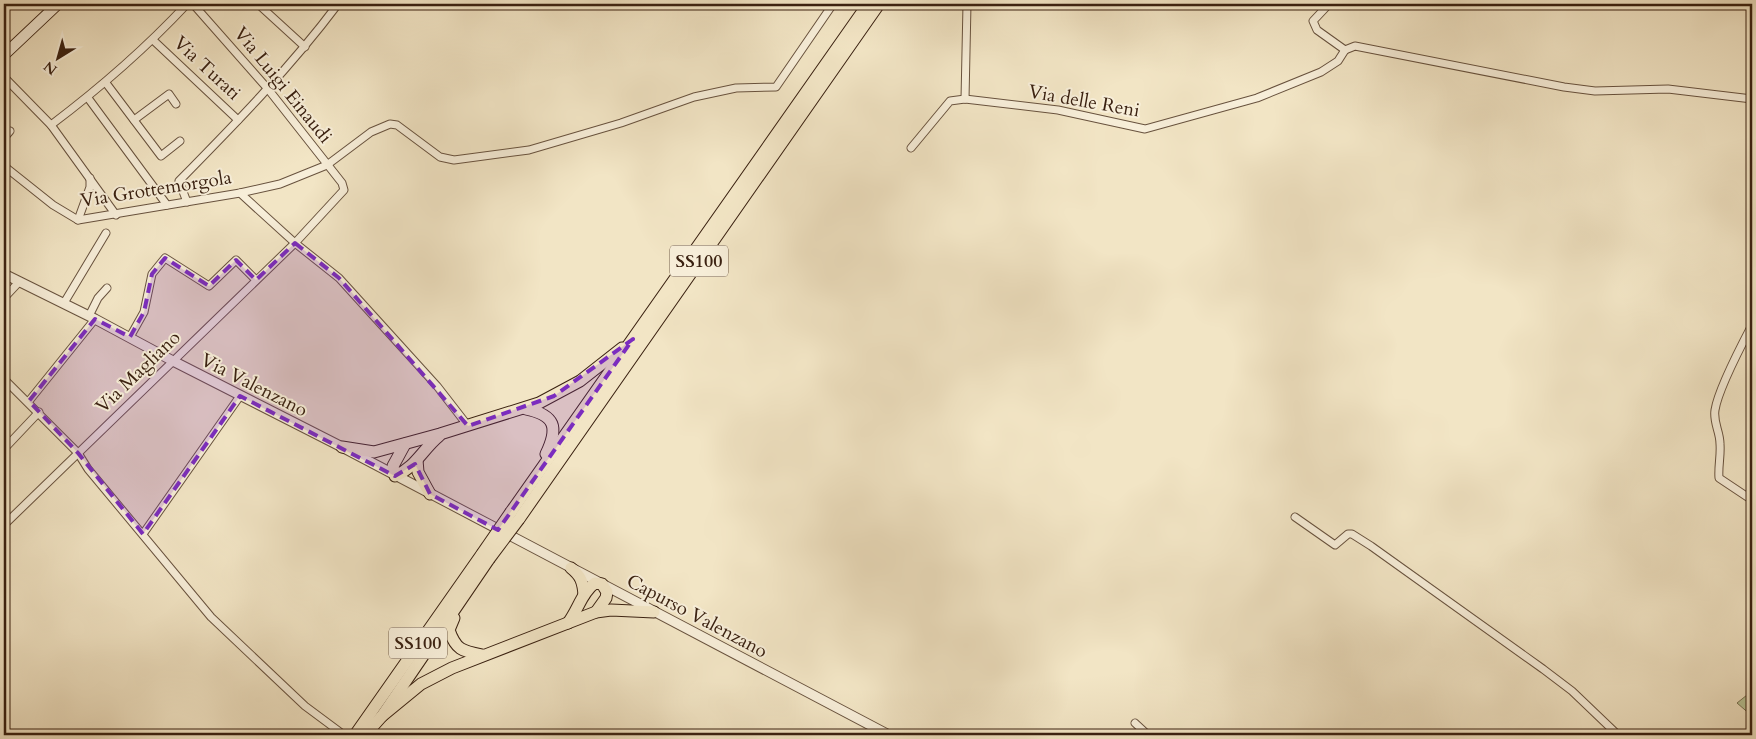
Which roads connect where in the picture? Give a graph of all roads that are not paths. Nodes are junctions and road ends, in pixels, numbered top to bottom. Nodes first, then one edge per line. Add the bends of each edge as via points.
1 (58, 4) edge
2 (187, 4) edge
3 (193, 4) edge
4 (258, 4) edge
5 (338, 4) edge
6 (833, 4) edge
7 (868, 4) edge
8 (879, 4) edge
9 (967, 4) edge
10 (1329, 4) edge
11 (153, 40) junction
12 (306, 47) junction
13 (1345, 50) junction
14 (4, 55) edge
15 (4, 77) edge
16 (106, 83) junction
17 (268, 90) junction
18 (88, 98) junction
19 (965, 99) junction
20 (1752, 100) edge
21 (176, 104) dead end
22 (134, 120) junction
23 (238, 120) junction
24 (51, 125) junction
25 (10, 131) dead end
26 (4, 138) edge
27 (180, 141) dead end
28 (911, 148) dead end
29 (4, 166) edge
30 (327, 166) junction
31 (90, 177) junction
32 (240, 193) junction
33 (187, 202) junction
34 (167, 205) junction
35 (116, 215) junction
36 (78, 220) junction
37 (106, 232) dead end
38 (295, 243) junction
39 (4, 274) edge
40 (256, 280) junction
41 (19, 282) junction
42 (107, 288) dead end
43 (4, 298) edge
44 (64, 304) junction
45 (92, 318) junction
46 (1752, 325) edge
47 (130, 338) junction
48 (633, 339) junction
49 (173, 361) junction
50 (4, 379) edge
51 (240, 396) junction
52 (28, 402) junction
53 (524, 408) junction
54 (39, 412) junction
55 (468, 426) junction
56 (440, 434) junction
57 (405, 444) junction
58 (342, 447) junction
59 (4, 449) edge
60 (78, 452) junction
61 (417, 460) junction
62 (395, 476) junction
63 (430, 494) junction
64 (524, 494) junction
65 (1752, 500) edge
66 (515, 516) junction
67 (1295, 517) dead end
68 (4, 525) edge
69 (489, 526) joint
70 (143, 534) junction
71 (485, 560) junction
72 (571, 568) junction
73 (602, 584) junction
74 (584, 595) junction
75 (596, 612) junction
76 (654, 612) junction
77 (568, 623) junction
78 (482, 655) junction
79 (382, 716) junction
80 (1135, 723) dead end
81 (355, 735) edge
82 (889, 735) edge
83 (1148, 735) edge
84 (1618, 735) edge

1 - 14 main road
2 - 11 street
3 - 17 street, Via Luigi Einaudi
4 - 12 street
5 - 12 street
6 - 30 street, Via Grottemorgola via 776,87 736,88 694,97 621,124 529,150 454,160 433,154 397,125 390,124 371,132
7 - 48 highway, SS100
8 - 66 highway, SS100
9 - 19 street
10 - 13 street via 1313,21 1316,30
11 - 16 street
11 - 23 street, Via Turati
12 - 17 street
13 - 19 street, Via delle Reni via 1338,61 1321,72 1256,98 1145,129 1058,110
13 - 20 street via 1355,46 1595,91 1668,89
15 - 24 street
16 - 18 street
16 - 22 street
17 - 23 street
17 - 30 street, Via Luigi Einaudi
18 - 24 street
18 - 34 street
19 - 28 street via 950,101
21 - 22 street via 169,94
22 - 27 street via 161,156
23 - 33 street via 179,181
24 - 31 street
25 - 26 street
29 - 36 street, Via Grottemorgola via 53,205
30 - 32 street, Via Grottemorgola via 280,184
30 - 38 street, Via Luigi Einaudi via 344,190
31 - 35 street
31 - 36 street via 90,187
32 - 33 street, Via Grottemorgola
32 - 38 street
33 - 34 street, Via Grottemorgola
34 - 35 street, Via Grottemorgola
35 - 36 street, Via Grottemorgola
37 - 44 street
38 - 40 street, Via Magliano
38 - 55 street via 339,278
39 - 41 street, Via Valenzano
40 - 47 street via 236,260 209,286 165,258 152,274 144,312
40 - 49 street, Via Magliano
41 - 43 street
41 - 44 street, Via Valenzano
42 - 45 street via 98,298
44 - 45 street, Via Valenzano
45 - 47 street, Via Valenzano
45 - 52 street
46 - 65 street via 1715,408 1714,423 1720,444 1719,478
47 - 49 street, Via Valenzano
48 - 53 highway, SS100 via 573,385
48 - 64 highway, SS100
49 - 51 street, Via Valenzano
49 - 60 street, Via Magliano
50 - 52 street
51 - 58 street, Via Valenzano
51 - 70 street
52 - 54 street
53 - 55 highway, SS100
53 - 64 highway via 539,412 554,425 554,434
54 - 59 street
54 - 60 street
55 - 56 highway, SS100
56 - 57 highway, SS100
56 - 61 highway, SS100
57 - 58 highway, SS100 via 374,452
57 - 62 highway via 394,466
58 - 62 street, Via Valenzano
60 - 68 street, Via Magliano
60 - 70 street via 88,469
61 - 62 highway, SS100 via 404,473
61 - 63 highway via 421,481
62 - 63 street, Via Valenzano
63 - 69 street, Via Valenzano
64 - 66 highway, SS100
66 - 71 highway, SS100, bridge
67 - 84 street via 1335,545 1352,534 1371,546 1543,668
69 - 72 street, Capurso Valenzano
70 - 81 street via 211,617 305,706
71 - 78 highway, SS100 via 449,630 453,642 461,650
71 - 79 highway, SS100
71 - 81 highway, SS100
72 - 73 street, Capurso Valenzano
72 - 74 highway via 579,574
73 - 74 highway via 595,583
73 - 75 highway via 607,592 606,598
73 - 76 street, Capurso Valenzano
74 - 77 highway
75 - 76 highway, SS100
75 - 77 highway, SS100
76 - 82 street, Capurso Valenzano
77 - 78 highway, SS100
78 - 79 highway, SS100 via 421,684
79 - 81 highway, SS100
80 - 83 street

